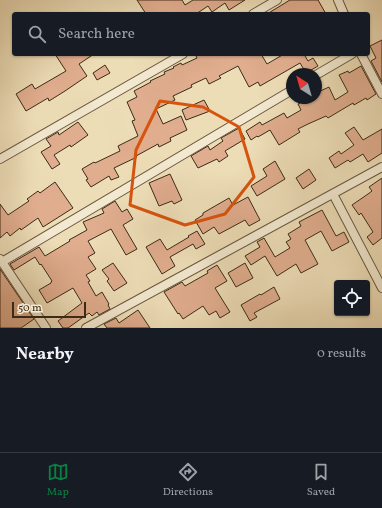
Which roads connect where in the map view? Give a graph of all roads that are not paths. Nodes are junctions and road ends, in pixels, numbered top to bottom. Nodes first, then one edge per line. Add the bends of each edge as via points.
1 (277, 0) edge
2 (338, 0) edge
3 (256, 12) edge
4 (343, 12) edge
5 (180, 56) edge
6 (349, 56) edge
7 (362, 56) edge
8 (322, 72) edge
9 (286, 94) edge
10 (382, 94) edge
11 (0, 159) edge
12 (382, 167) edge
13 (333, 194) junction
14 (1, 260) edge
15 (382, 288) edge
16 (46, 328) edge
17 (86, 328) edge

1 - 3 street
2 - 4 street
5 - 11 street
6 - 8 street
7 - 10 street
9 - 14 street
12 - 13 street
13 - 15 street
13 - 17 street
14 - 16 street

